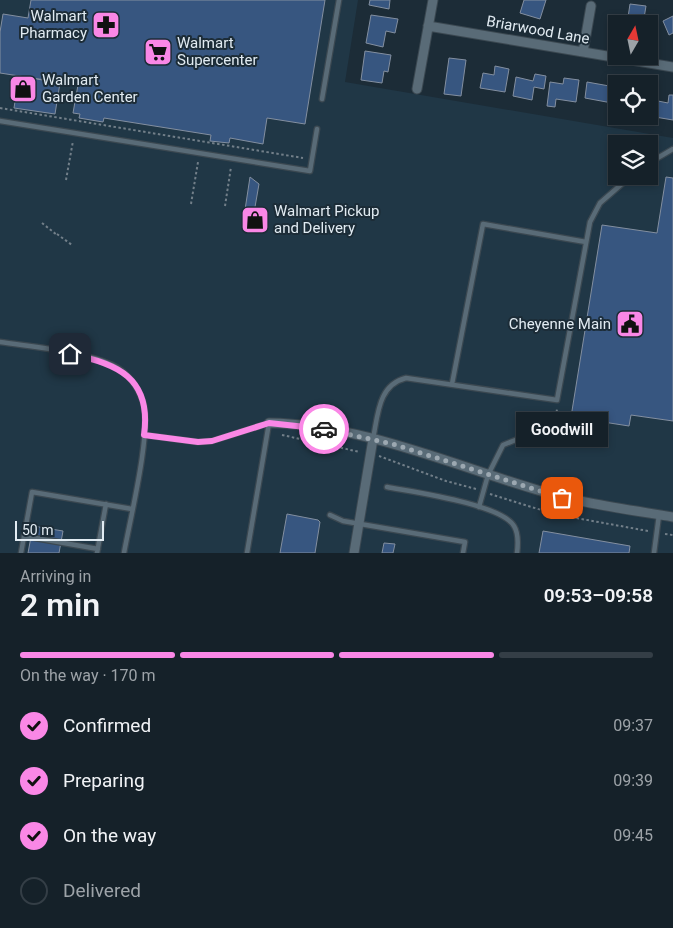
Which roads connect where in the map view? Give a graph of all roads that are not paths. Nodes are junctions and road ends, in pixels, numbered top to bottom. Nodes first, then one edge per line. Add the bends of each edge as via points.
1 (338, 0) edge
2 (433, 0) edge
3 (591, 6) dead end
4 (428, 26) junction
5 (583, 52) junction
6 (673, 67) edge
7 (417, 89) dead end
8 (322, 98) dead end
9 (0, 121) edge
10 (317, 129) dead end
11 (673, 149) edge
12 (658, 158) edge
13 (621, 185) edge
14 (586, 242) junction
15 (0, 342) edge
16 (452, 384) junction
17 (268, 427) junction
18 (144, 435) junction
19 (373, 439) junction
20 (545, 442) dead end
21 (488, 475) junction
22 (387, 487) dead end
23 (106, 504) junction
24 (479, 507) junction
25 (132, 509) junction
26 (330, 515) dead end
27 (659, 515) junction
28 (673, 517) edge
29 (358, 523) junction
30 (24, 536) junction
31 (98, 551) edge
32 (21, 553) edge
33 (124, 553) edge
34 (247, 553) edge
35 (354, 553) edge
36 (463, 553) edge
37 (517, 553) edge
38 (654, 553) edge

1 - 8 lane
2 - 4 street
3 - 5 street
4 - 5 street, Briarwood Lane
4 - 7 street
5 - 6 street, Briarwood Lane
9 - 10 lane via 310,171
11 - 12 lane
13 - 14 lane via 600,203 590,222
14 - 16 lane via 484,224
14 - 16 lane via 557,400
15 - 18 lane via 84,356 115,366 137,387 143,402
16 - 19 lane via 406,378 392,384 382,397
17 - 18 lane via 198,442
17 - 19 street via 326,430
17 - 34 lane
18 - 25 lane
19 - 21 street
19 - 29 street
20 - 21 lane via 518,439 507,442 496,456
21 - 24 lane
21 - 27 street via 562,498
22 - 24 lane
23 - 25 lane
23 - 30 lane via 32,492
23 - 31 lane
24 - 37 lane via 511,522 518,535
25 - 33 lane
26 - 29 lane
27 - 28 street
27 - 38 lane
29 - 35 street
29 - 36 lane via 465,542
30 - 31 lane
30 - 32 lane

